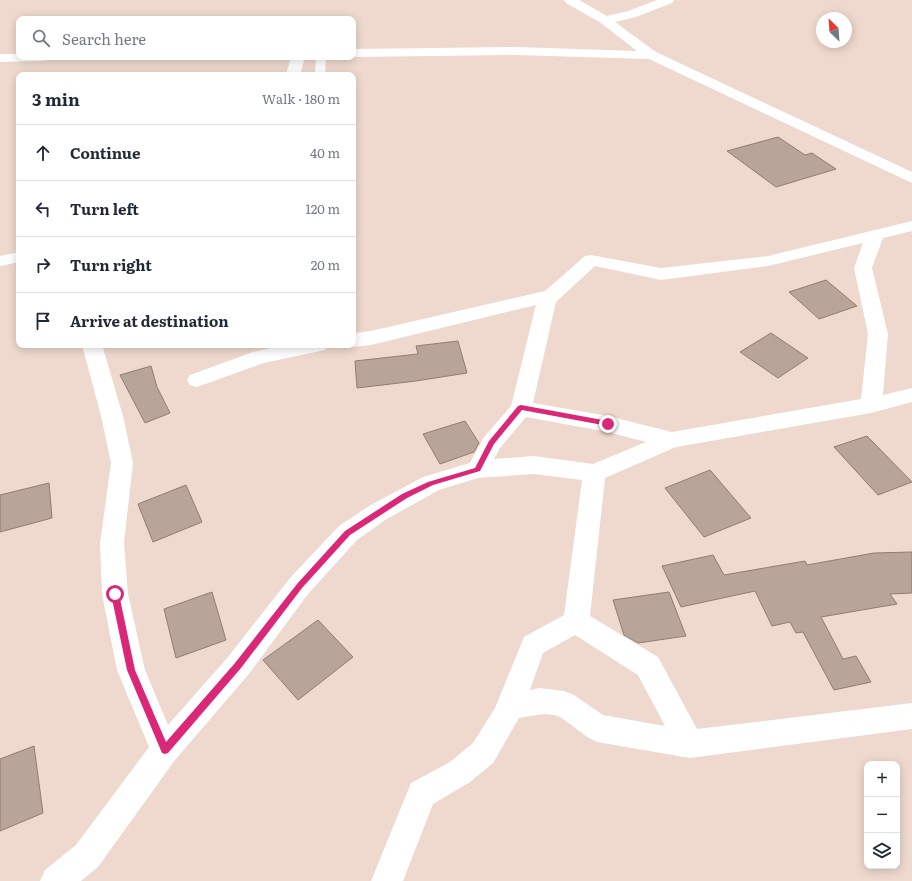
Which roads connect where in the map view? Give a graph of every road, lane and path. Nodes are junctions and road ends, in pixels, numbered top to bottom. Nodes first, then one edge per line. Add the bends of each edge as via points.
1 (570, 0) edge
2 (668, 0) edge
3 (632, 14) junction
4 (605, 20) junction
5 (632, 40) junction
6 (356, 53) edge
7 (651, 55) junction
8 (0, 58) edge
9 (16, 58) edge
10 (297, 60) edge
11 (321, 60) edge
12 (295, 72) edge
13 (320, 72) edge
14 (912, 178) edge
15 (912, 226) edge
16 (875, 235) junction
17 (16, 258) edge
18 (0, 261) edge
19 (551, 296) junction
20 (356, 340) edge
21 (93, 348) edge
22 (302, 348) edge
23 (197, 380) dead end
24 (912, 395) edge
25 (872, 405) junction
26 (521, 408) junction
27 (672, 440) junction
28 (478, 469) junction
29 (594, 473) junction
30 (576, 621) junction
31 (509, 707) junction
32 (912, 716) edge
33 (690, 744) junction
34 (165, 750) junction
35 (56, 881) edge
36 (387, 881) edge

1 - 4 street
2 - 3 street
3 - 4 street
3 - 5 street
4 - 5 street
5 - 7 street
6 - 7 street via 517,51
7 - 14 street
8 - 9 street
10 - 12 street
11 - 13 lane
15 - 16 street
16 - 19 street via 768,260 661,274 591,260
16 - 25 street via 863,268 878,334
17 - 18 street
19 - 20 street
19 - 26 street via 547,300
21 - 34 street via 122,463 112,543 115,594 131,670
22 - 23 street via 260,356
24 - 25 street
25 - 27 street
26 - 27 street via 608,424
26 - 28 street via 492,443
27 - 29 street
28 - 29 street via 534,464
28 - 34 street via 418,490 348,533 299,586 238,666
29 - 30 street
30 - 31 street via 533,645
30 - 33 street via 648,666
31 - 33 street via 539,701 564,704 597,728
31 - 36 street via 483,753 460,772 422,794
32 - 33 street
34 - 35 street via 87,856

